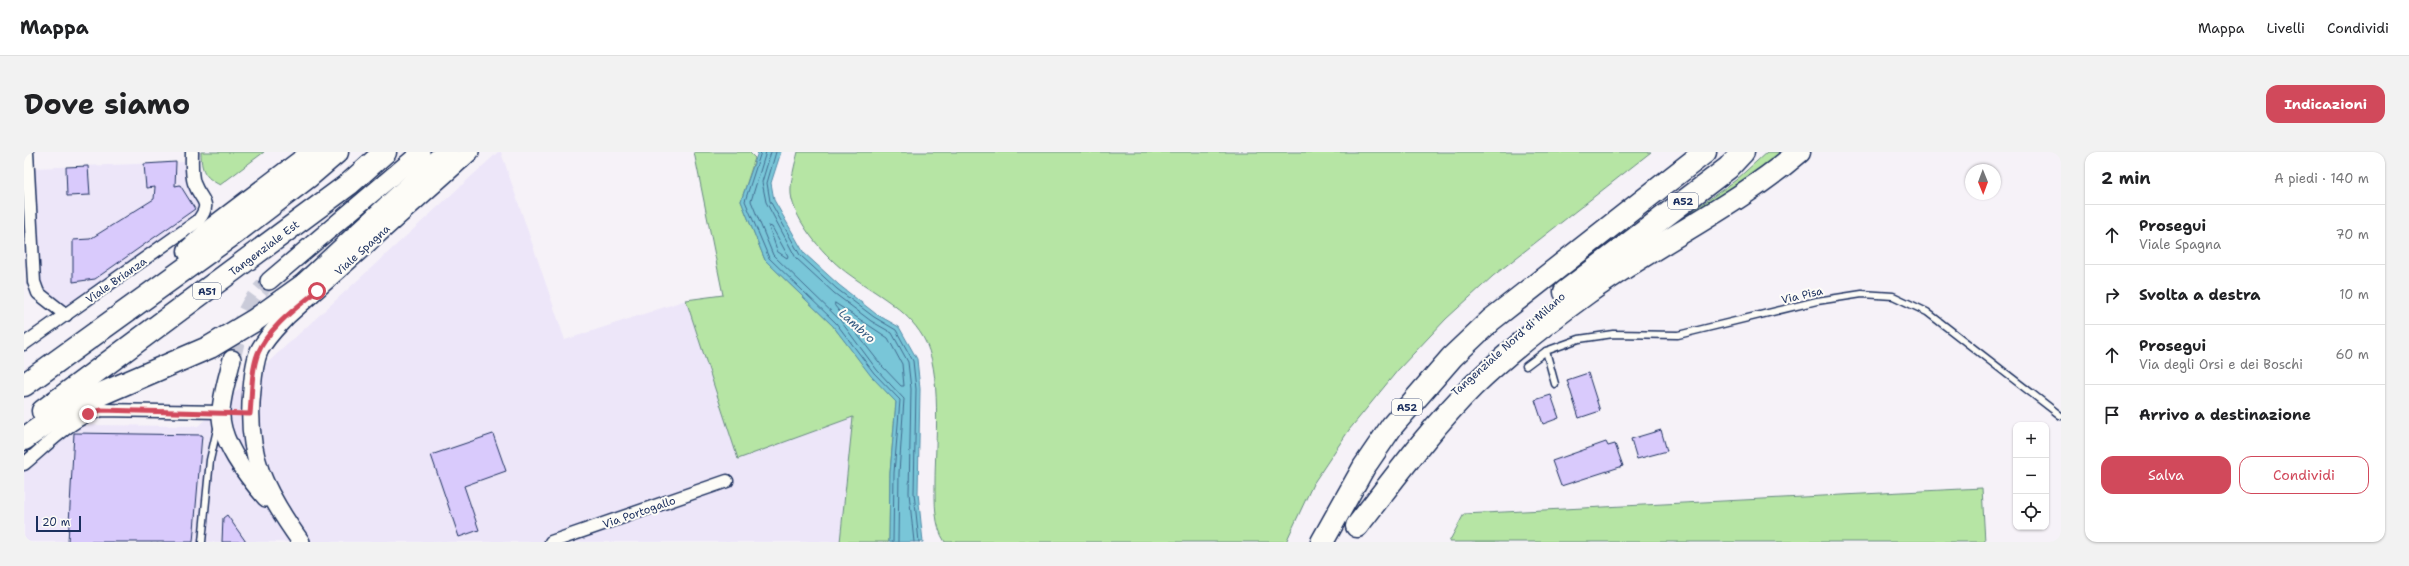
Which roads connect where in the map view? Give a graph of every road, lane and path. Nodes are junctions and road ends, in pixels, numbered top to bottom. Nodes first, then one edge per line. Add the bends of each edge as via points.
1 (27, 152) edge
2 (192, 152) edge
3 (314, 152) edge
4 (336, 152) edge
5 (385, 152) edge
6 (421, 152) edge
7 (447, 152) edge
8 (470, 152) edge
9 (1685, 152) edge
10 (1705, 152) edge
11 (1743, 152) edge
12 (1799, 152) edge
13 (1604, 231) junction
14 (1629, 254) junction
15 (29, 272) edge
16 (268, 281) tunnel mouth
17 (66, 315) junction
18 (106, 326) junction
19 (24, 344) edge
20 (1546, 351) junction
21 (232, 359) tunnel mouth
22 (1526, 366) dead end
23 (1555, 384) dead end
24 (24, 385) edge
25 (221, 412) junction
26 (250, 414) junction
27 (2061, 416) edge
28 (24, 424) edge
29 (24, 438) edge
30 (24, 464) edge
31 (727, 481) dead end
32 (1354, 534) edge
33 (298, 537) edge
34 (202, 542) edge
35 (551, 542) edge
36 (1322, 542) edge

1 - 15 street
2 - 17 street, Viale Brianza via 194,183 206,202 205,212 198,221
3 - 18 highway via 214,228
4 - 18 highway, A51 via 236,232
5 - 28 highway, Tangenziale Est / A51 via 330,198
6 - 16 street
7 - 29 highway via 304,285 255,320 210,347 87,400
8 - 26 street, Viale Spagna via 287,316 267,338 258,353
9 - 13 highway
10 - 13 highway, A52
11 - 14 highway, A52
12 - 14 highway via 1766,178
13 - 36 highway, A52 via 1491,320 1452,357 1392,426 1364,467
14 - 32 highway via 1589,292 1545,316 1472,387 1403,467
15 - 17 street via 38,293
17 - 19 street, Viale Brianza
18 - 24 highway, A51
20 - 22 lane, Via Pisa
20 - 23 lane
20 - 27 lane, Via Pisa via 1579,339 1613,334 1678,335 1817,301 1862,294 1893,296 1927,312
21 - 25 street, Viale Spagna
25 - 26 street
25 - 30 street via 101,410 73,423
25 - 33 street, Viale Spagna via 229,445 243,471
25 - 34 lane via 210,460
26 - 33 street, Viale Spagna via 256,464 266,486
31 - 35 street, Via Portogallo

